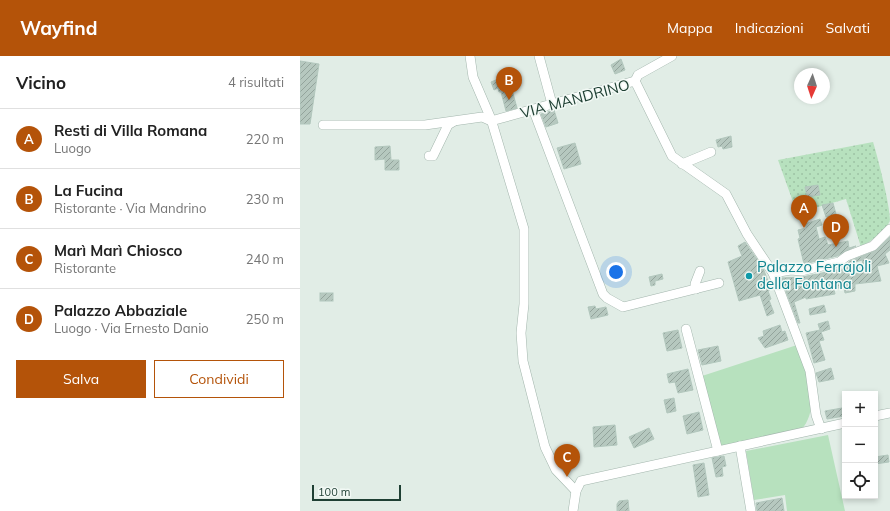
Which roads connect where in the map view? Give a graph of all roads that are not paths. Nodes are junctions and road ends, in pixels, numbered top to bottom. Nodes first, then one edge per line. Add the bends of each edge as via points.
1 (470, 56) edge
2 (539, 56) edge
3 (672, 56) edge
4 (635, 81) junction
5 (552, 104) junction
6 (533, 109) junction
7 (491, 121) junction
8 (453, 122) junction
9 (323, 125) dead end
10 (710, 152) dead end
11 (429, 156) dead end
12 (682, 164) junction
13 (890, 229) edge
14 (700, 271) dead end
15 (773, 273) junction
16 (719, 283) dead end
17 (696, 289) junction
18 (686, 329) dead end
19 (890, 413) edge
20 (878, 415) edge
21 (842, 424) edge
22 (821, 428) junction
23 (740, 446) junction
24 (718, 451) junction
25 (576, 491) junction
26 (573, 511) edge
27 (751, 511) edge

1 - 7 street via 474,77
2 - 5 street
3 - 4 street via 638,75
4 - 5 street, VIA MANDRINO
4 - 12 street, VIA MANDRINO via 672,156
5 - 6 street, VIA MANDRINO
6 - 7 street, VIA MANDRINO
6 - 17 street via 603,294 623,307
7 - 8 street via 482,117
7 - 25 street via 524,229 524,304 521,333 523,361 545,447 556,470
8 - 9 street via 404,126
8 - 11 street via 448,125 434,156
10 - 12 street
12 - 15 street, VIA MANDRINO via 726,194 747,234
13 - 15 street via 873,246 829,266
14 - 17 street via 695,284
15 - 22 street, VIA MANDRINO via 810,371 816,415
16 - 17 street
18 - 24 street
19 - 20 street
21 - 22 street
22 - 23 street
23 - 24 street
23 - 27 street
24 - 25 street via 591,478 581,481
25 - 26 street

